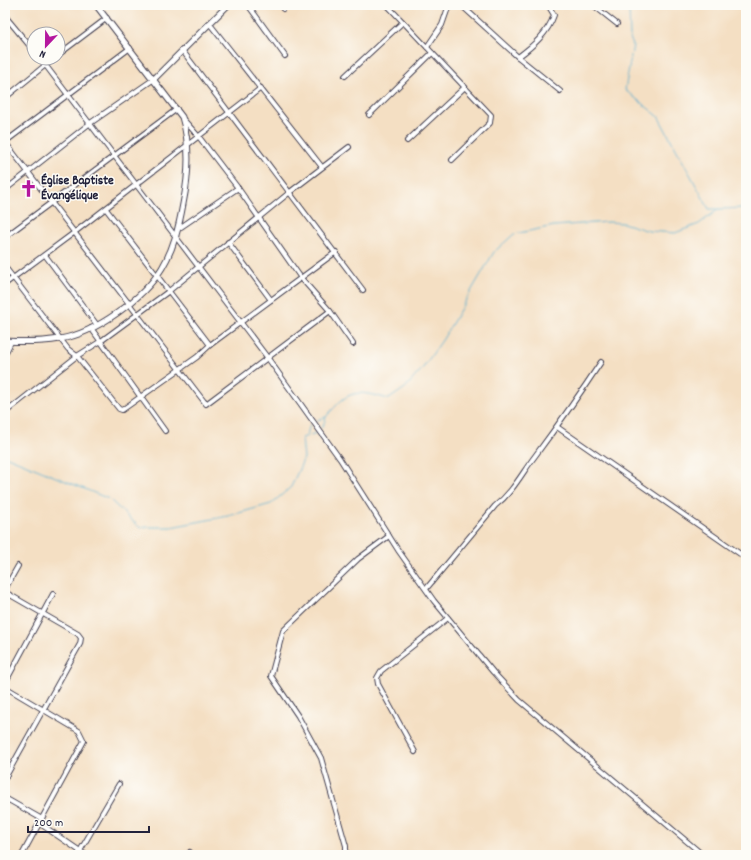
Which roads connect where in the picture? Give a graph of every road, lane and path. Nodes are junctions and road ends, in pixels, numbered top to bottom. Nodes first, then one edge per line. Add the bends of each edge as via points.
1 (96, 5) edge
2 (228, 5) edge
3 (248, 5) edge
4 (287, 5) edge
5 (387, 5) edge
6 (449, 5) edge
7 (461, 5) edge
8 (548, 5) edge
9 (593, 5) edge
10 (283, 9) dead end
11 (5, 16) edge
12 (107, 18) junction
13 (403, 22) junction
14 (209, 23) junction
15 (617, 24) dead end
16 (26, 41) edge
17 (427, 47) junction
18 (130, 48) junction
19 (66, 49) edge
20 (182, 50) junction
21 (432, 53) junction
22 (285, 56) dead end
23 (518, 57) junction
24 (44, 66) edge
25 (46, 66) edge
26 (345, 76) dead end
27 (154, 79) junction
28 (465, 87) junction
29 (261, 88) junction
30 (560, 91) dead end
31 (68, 94) junction
32 (5, 98) edge
33 (177, 109) junction
34 (231, 112) junction
35 (369, 115) dead end
36 (182, 117) junction
37 (89, 124) junction
38 (199, 137) junction
39 (407, 141) dead end
40 (5, 142) edge
41 (188, 146) junction
42 (349, 147) dead end
43 (113, 155) junction
44 (452, 160) dead end
45 (322, 167) junction
46 (28, 172) junction
47 (136, 185) junction
48 (238, 188) junction
49 (5, 190) edge
50 (290, 192) junction
51 (50, 203) junction
52 (106, 209) junction
53 (259, 218) junction
54 (178, 229) junction
55 (75, 232) junction
56 (176, 237) junction
57 (5, 238) edge
58 (228, 242) junction
59 (336, 252) junction
60 (45, 255) junction
61 (198, 266) junction
62 (5, 267) edge
63 (157, 275) junction
64 (13, 277) junction
65 (301, 278) junction
66 (5, 284) edge
67 (169, 290) junction
68 (363, 290) dead end
69 (271, 300) junction
70 (128, 303) junction
71 (330, 311) junction
72 (138, 314) junction
73 (242, 322) junction
74 (97, 325) junction
75 (91, 328) junction
76 (61, 339) junction
77 (5, 341) edge
78 (101, 341) junction
79 (11, 342) junction
80 (353, 344) dead end
81 (210, 345) junction
82 (5, 354) edge
83 (77, 356) junction
84 (267, 357) junction
85 (601, 362) dead end
86 (179, 369) junction
87 (140, 396) junction
88 (6, 412) edge
89 (557, 427) junction
90 (165, 431) dead end
91 (389, 536) junction
92 (746, 558) edge
93 (18, 566) dead end
94 (5, 589) edge
95 (426, 589) junction
96 (5, 592) edge
97 (53, 594) dead end
98 (42, 613) junction
99 (448, 618) junction
100 (5, 683) edge
101 (5, 687) edge
102 (44, 710) junction
103 (415, 752) dead end
104 (5, 778) edge
105 (118, 784) dead end
106 (5, 798) edge
107 (41, 821) junction
108 (79, 853) edge
109 (22, 855) edge
110 (86, 855) edge
111 (346, 855) edge
112 (704, 855) edge

1 - 12 street
2 - 14 street
3 - 22 street
4 - 10 street
5 - 13 street
6 - 17 street via 442,25
7 - 23 street
8 - 23 street via 554,16 552,20 540,38
9 - 15 street
11 - 16 street
12 - 18 street
12 - 19 street
13 - 17 street
13 - 26 street
14 - 20 street
14 - 29 street
17 - 21 street
18 - 27 street
18 - 31 street
20 - 27 street
20 - 34 street
21 - 28 street
21 - 35 street
23 - 30 street
24 - 32 street
25 - 31 street
27 - 33 street
27 - 37 street
28 - 39 street
28 - 44 street via 489,111 492,120
29 - 34 street
29 - 45 street
31 - 37 street
31 - 40 street
33 - 36 street
33 - 43 street
34 - 38 street
34 - 50 street
36 - 38 street
36 - 41 street
37 - 43 street
37 - 46 street
38 - 41 street
38 - 48 street
40 - 46 street
41 - 47 street
41 - 54 street via 187,182
42 - 45 street
43 - 47 street
43 - 51 street
45 - 50 street
46 - 49 street
46 - 51 street
47 - 52 street
47 - 56 street
48 - 53 street
48 - 54 street
50 - 53 street
50 - 59 street
51 - 55 street
51 - 57 street
52 - 55 street
52 - 63 street
53 - 58 street
53 - 65 street
54 - 56 street
55 - 60 street
55 - 70 street
56 - 61 street
56 - 63 street
58 - 61 street
58 - 69 street
59 - 65 street
59 - 68 street
60 - 64 street
60 - 74 street
61 - 67 street
61 - 73 street
62 - 64 street
63 - 67 street
63 - 70 street
64 - 66 street
64 - 76 street
65 - 69 street
65 - 71 street
67 - 72 street
67 - 81 street
69 - 73 street
70 - 72 street
70 - 74 street
71 - 80 street
71 - 84 street
72 - 78 street
72 - 86 street
73 - 81 street
73 - 84 street
74 - 75 street
75 - 76 street
75 - 78 street
76 - 79 street
76 - 83 street
77 - 79 street
78 - 83 street
78 - 87 street
79 - 82 street
81 - 86 street
83 - 87 street via 120,410
83 - 88 street
84 - 86 street via 206,404
84 - 91 street via 340,459
85 - 89 street
86 - 87 street
87 - 90 street
89 - 92 street
89 - 95 street via 508,496 495,506
91 - 95 street
91 - 111 street via 358,559 283,631 271,676 298,716 321,758 346,846
93 - 94 street
95 - 99 street
96 - 98 street
97 - 98 street
98 - 100 street
98 - 102 street via 81,638
99 - 103 street via 381,670 377,678
99 - 112 street via 519,700
101 - 102 street
102 - 104 street
102 - 107 street via 79,730 84,741
105 - 108 street
106 - 107 street
107 - 108 street
107 - 109 street
108 - 110 street

